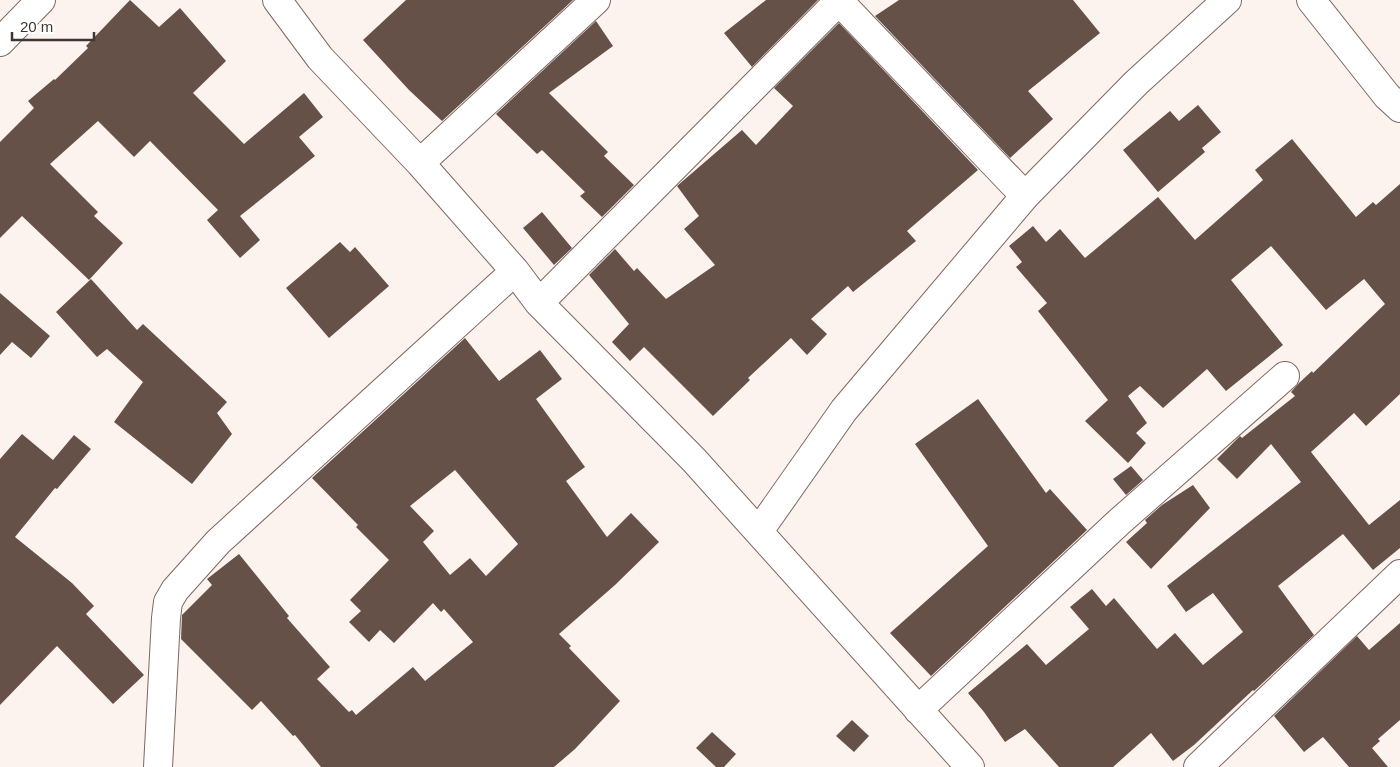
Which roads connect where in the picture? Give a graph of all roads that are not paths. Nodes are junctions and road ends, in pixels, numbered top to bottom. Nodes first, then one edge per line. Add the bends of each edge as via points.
1 (41, 0) edge
2 (277, 0) edge
3 (596, 0) edge
4 (1310, 0) edge
5 (838, 1) edge
6 (1223, 1) edge
7 (0, 42) edge
8 (1400, 108) edge
9 (420, 163) junction
10 (1025, 196) junction
11 (515, 271) junction
12 (539, 303) junction
13 (1284, 376) dead end
14 (759, 531) junction
15 (1400, 574) edge
16 (918, 710) junction
17 (158, 767) edge
18 (970, 767) edge
19 (1198, 767) edge

1 - 7 street
2 - 9 street via 320,58
3 - 9 street
4 - 8 street
5 - 10 street
5 - 12 street
6 - 10 street via 1136,83
9 - 11 street
10 - 14 street via 844,410
11 - 12 street
11 - 17 street via 218,542 175,590 168,602 166,618
12 - 14 street via 694,460
13 - 16 street via 1119,522
14 - 16 street
15 - 19 street
16 - 18 street

